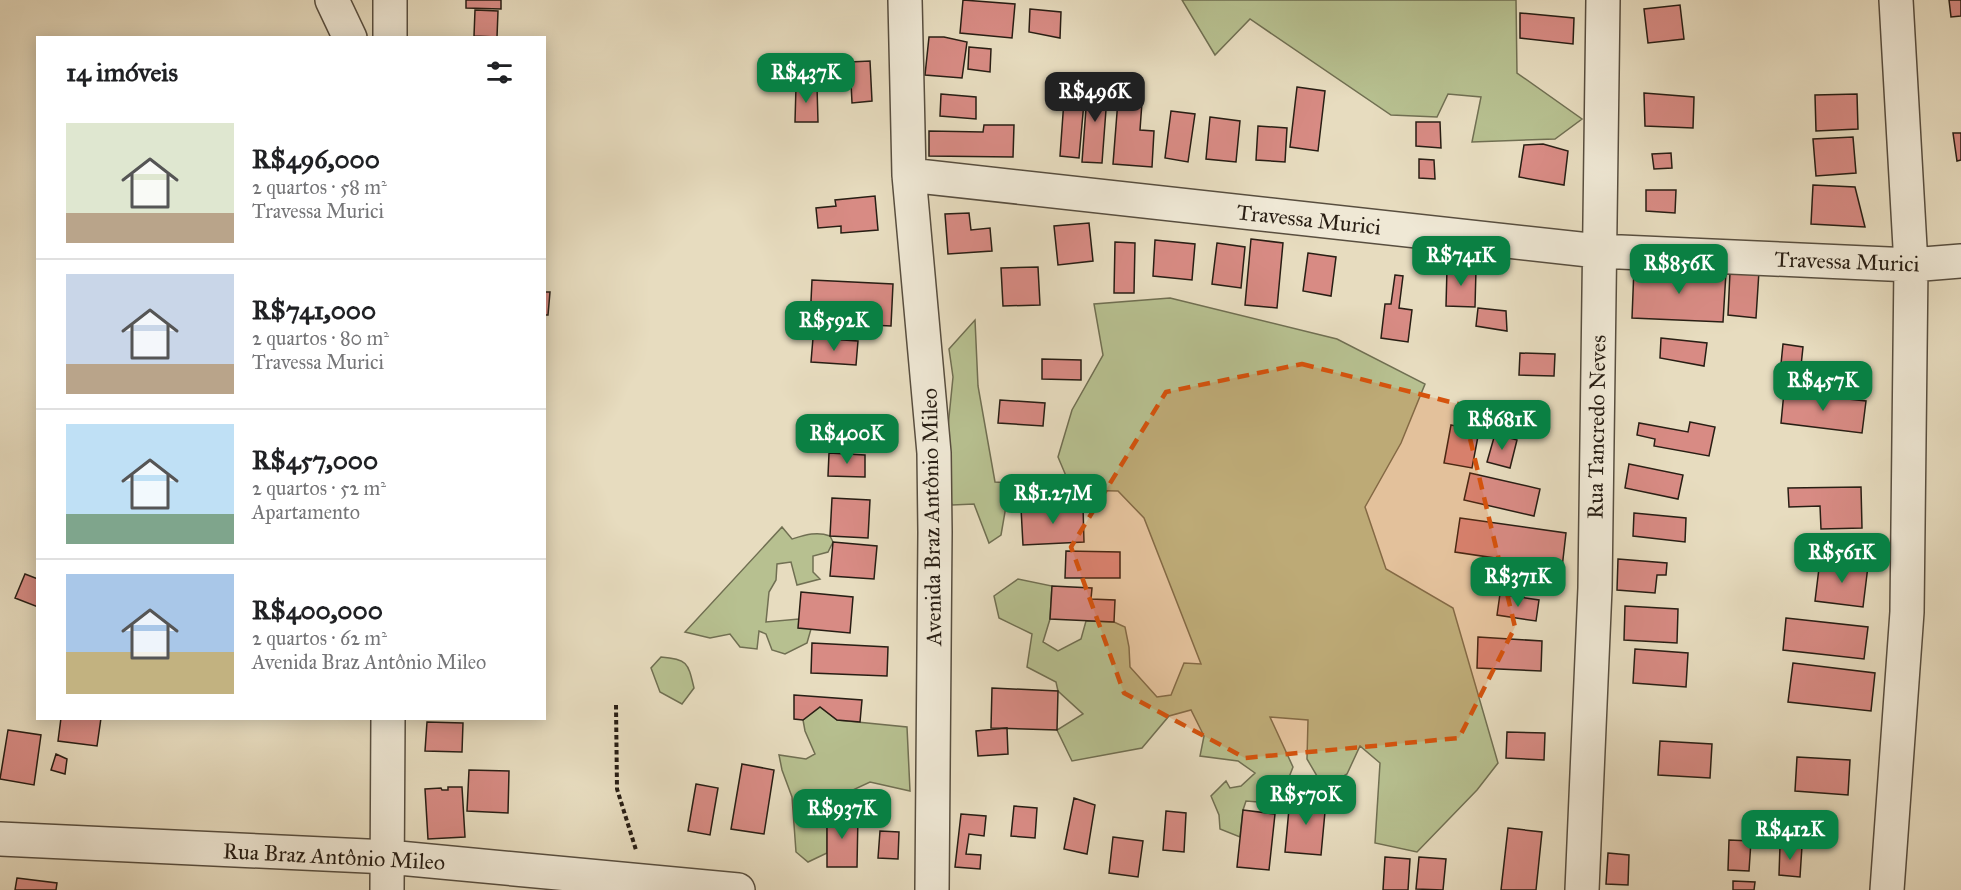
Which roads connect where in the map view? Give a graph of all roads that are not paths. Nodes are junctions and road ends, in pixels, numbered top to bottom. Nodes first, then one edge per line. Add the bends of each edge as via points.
1 (332, 0) edge
2 (390, 0) edge
3 (905, 0) edge
4 (1603, 0) edge
5 (1896, 0) edge
6 (349, 36) edge
7 (390, 36) edge
8 (909, 175) junction
9 (1598, 251) junction
10 (1961, 261) edge
11 (1911, 265) junction
12 (388, 720) edge
13 (0, 839) edge
14 (388, 857) junction
15 (387, 890) edge
16 (738, 890) edge
17 (932, 890) edge
18 (1582, 890) edge
19 (1887, 890) edge

1 - 6 street
2 - 7 street
3 - 8 street, Avenida Braz Antônio Mileo
4 - 9 street, Rua Tancredo Neves
5 - 11 street
8 - 9 street, Travessa Murici
8 - 17 street, Avenida Braz Antônio Mileo via 934,453
9 - 11 street, Travessa Murici
9 - 18 street, Rua Tancredo Neves via 1595,588
10 - 11 street, Travessa Murici
11 - 19 street via 1907,612
12 - 14 street
13 - 14 street, Rua Braz Antônio Mileo
14 - 15 street
14 - 16 street, Rua Braz Antônio Mileo

